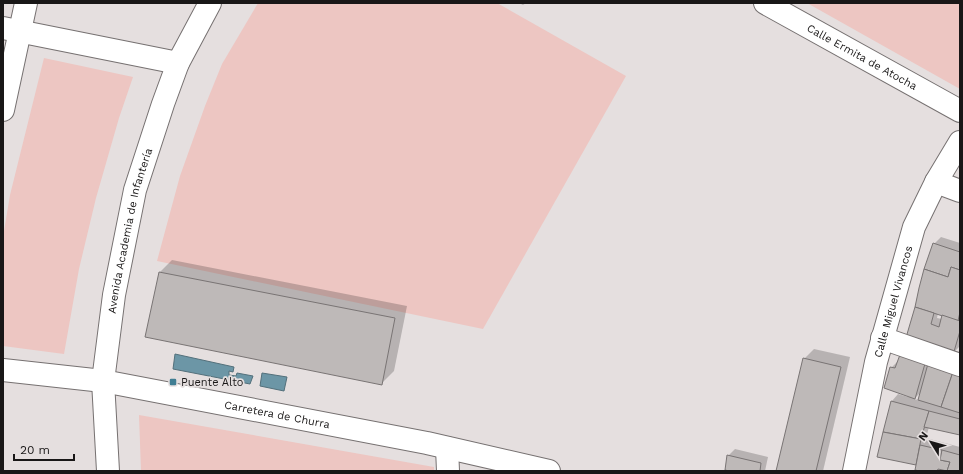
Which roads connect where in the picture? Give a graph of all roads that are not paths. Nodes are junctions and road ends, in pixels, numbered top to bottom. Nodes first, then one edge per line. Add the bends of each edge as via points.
1 (26, 3) edge
2 (210, 3) edge
3 (765, 3) edge
4 (11, 30) edge
5 (178, 63) junction
6 (3, 110) edge
7 (960, 111) edge
8 (960, 142) edge
9 (936, 182) junction
10 (960, 191) edge
11 (882, 338) junction
12 (960, 364) edge
13 (3, 370) edge
14 (103, 381) junction
15 (447, 448) junction
16 (108, 471) edge
17 (448, 471) edge
18 (549, 471) edge
19 (854, 471) edge

1 - 4 street
2 - 5 street, Avenida Academia de Infantería
3 - 7 street, Calle Ermita de Atocha
4 - 5 street
4 - 6 street
5 - 14 street, Avenida Academia de Infantería via 135,190 114,295
8 - 9 street, Calle Miguel Vivancos
9 - 10 street
9 - 11 street, Calle Miguel Vivancos via 914,227
11 - 12 street
11 - 19 street, Calle Miguel Vivancos
13 - 14 street, Carretera de Churra
14 - 15 street, Carretera de Churra
14 - 16 street, Avenida Academia de Infantería
15 - 17 street
15 - 18 street, Carretera de Churra

